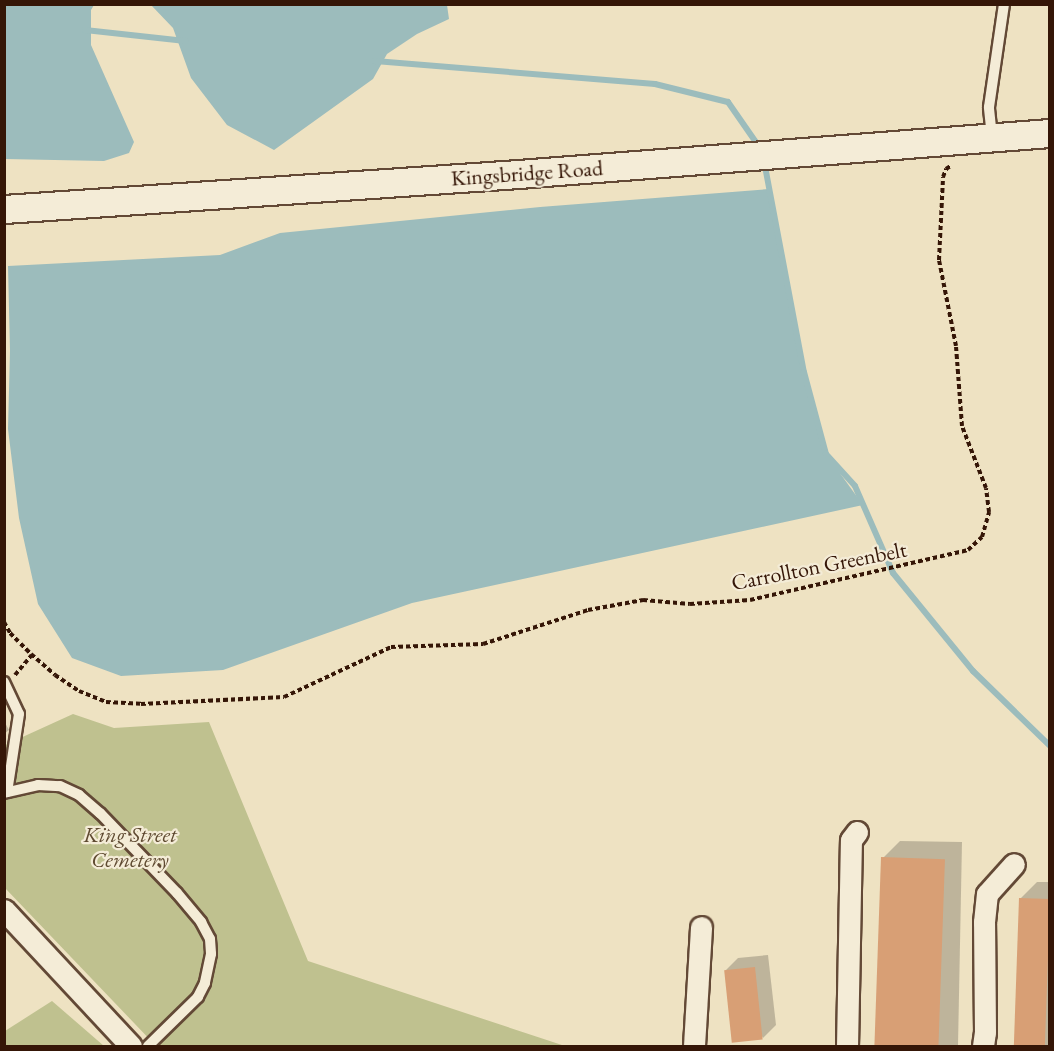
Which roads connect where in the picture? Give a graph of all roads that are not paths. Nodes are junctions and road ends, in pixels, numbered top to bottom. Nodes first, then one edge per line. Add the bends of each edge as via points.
1 (1004, 4) edge
2 (1050, 133) edge
3 (992, 137) junction
4 (4, 209) edge
5 (4, 682) edge
6 (6, 792) edge
7 (857, 832) dead end
8 (1014, 864) dead end
9 (4, 910) edge
10 (701, 927) dead end
11 (131, 1047) edge
12 (148, 1047) edge
13 (694, 1047) edge
14 (847, 1047) edge
15 (983, 1047) edge

1 - 3 lane via 989,106
2 - 3 street, Kingsbridge Road
3 - 4 street, Kingsbridge Road
5 - 6 lane via 19,714
6 - 12 lane via 38,785 60,786 79,795 201,922 210,939 206,983 198,997
7 - 14 street via 851,840
8 - 15 street via 987,894
9 - 11 street
10 - 13 street

